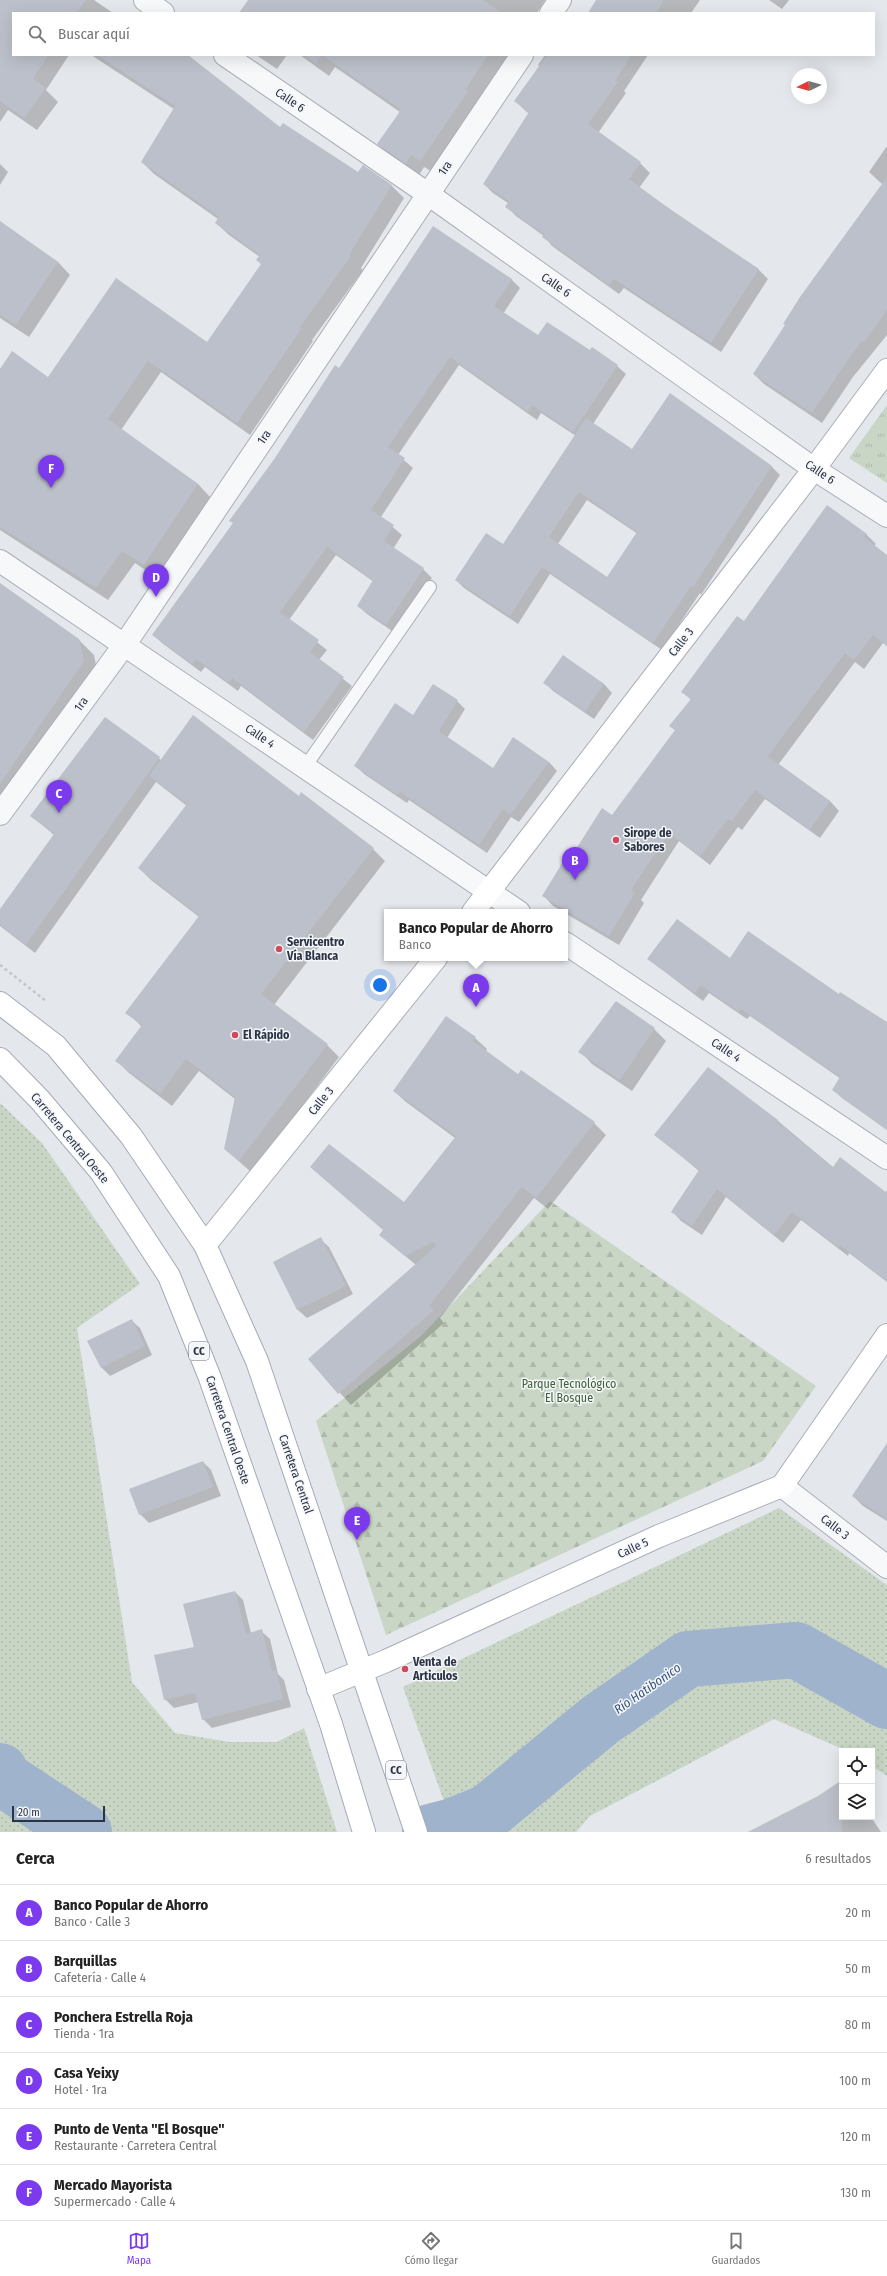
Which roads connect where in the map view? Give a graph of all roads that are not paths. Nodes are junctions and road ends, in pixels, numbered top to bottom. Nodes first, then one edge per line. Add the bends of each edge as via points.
1 (144, 0) edge
2 (560, 0) edge
3 (162, 12) edge
4 (552, 12) edge
5 (226, 56) edge
6 (521, 56) edge
7 (428, 194) junction
8 (887, 370) edge
9 (814, 469) junction
10 (887, 516) edge
11 (0, 561) edge
12 (430, 587) dead end
13 (125, 644) junction
14 (305, 767) junction
15 (0, 814) edge
16 (489, 892) junction
17 (475, 909) edge
18 (514, 909) edge
19 (568, 945) edge
20 (434, 961) edge
21 (0, 1003) edge
22 (0, 1059) edge
23 (887, 1158) edge
24 (205, 1245) junction
25 (887, 1335) edge
26 (782, 1486) junction
27 (887, 1567) edge
28 (363, 1672) junction
29 (318, 1688) junction
30 (364, 1832) edge
31 (416, 1832) edge

1 - 3 street
2 - 4 street
5 - 7 street, Calle 6
6 - 7 street, 1ra
7 - 9 street, Calle 6
7 - 13 street, 1ra
8 - 9 main road, Calle 3
9 - 10 street, Calle 6
9 - 16 main road, Calle 3
11 - 13 street, Calle 4
12 - 14 lane
13 - 14 street, Calle 4
13 - 15 street, 1ra
14 - 16 street, Calle 4
16 - 17 main road, Calle 3
16 - 18 street, Calle 4
19 - 23 street, Calle 4
20 - 24 main road, Calle 3
21 - 24 main road, CC via 56,1046 131,1136
22 - 29 main road, Carretera Central Oeste / CC via 40,1100 101,1172 169,1276 210,1378
24 - 28 main road, Carretera Central / CC via 257,1361
25 - 26 main road
26 - 27 street, Calle 3
26 - 28 main road, Calle 5 via 659,1536
28 - 29 main road, Calle 5
28 - 31 main road, Carretera Central / CC
29 - 30 main road, CC

